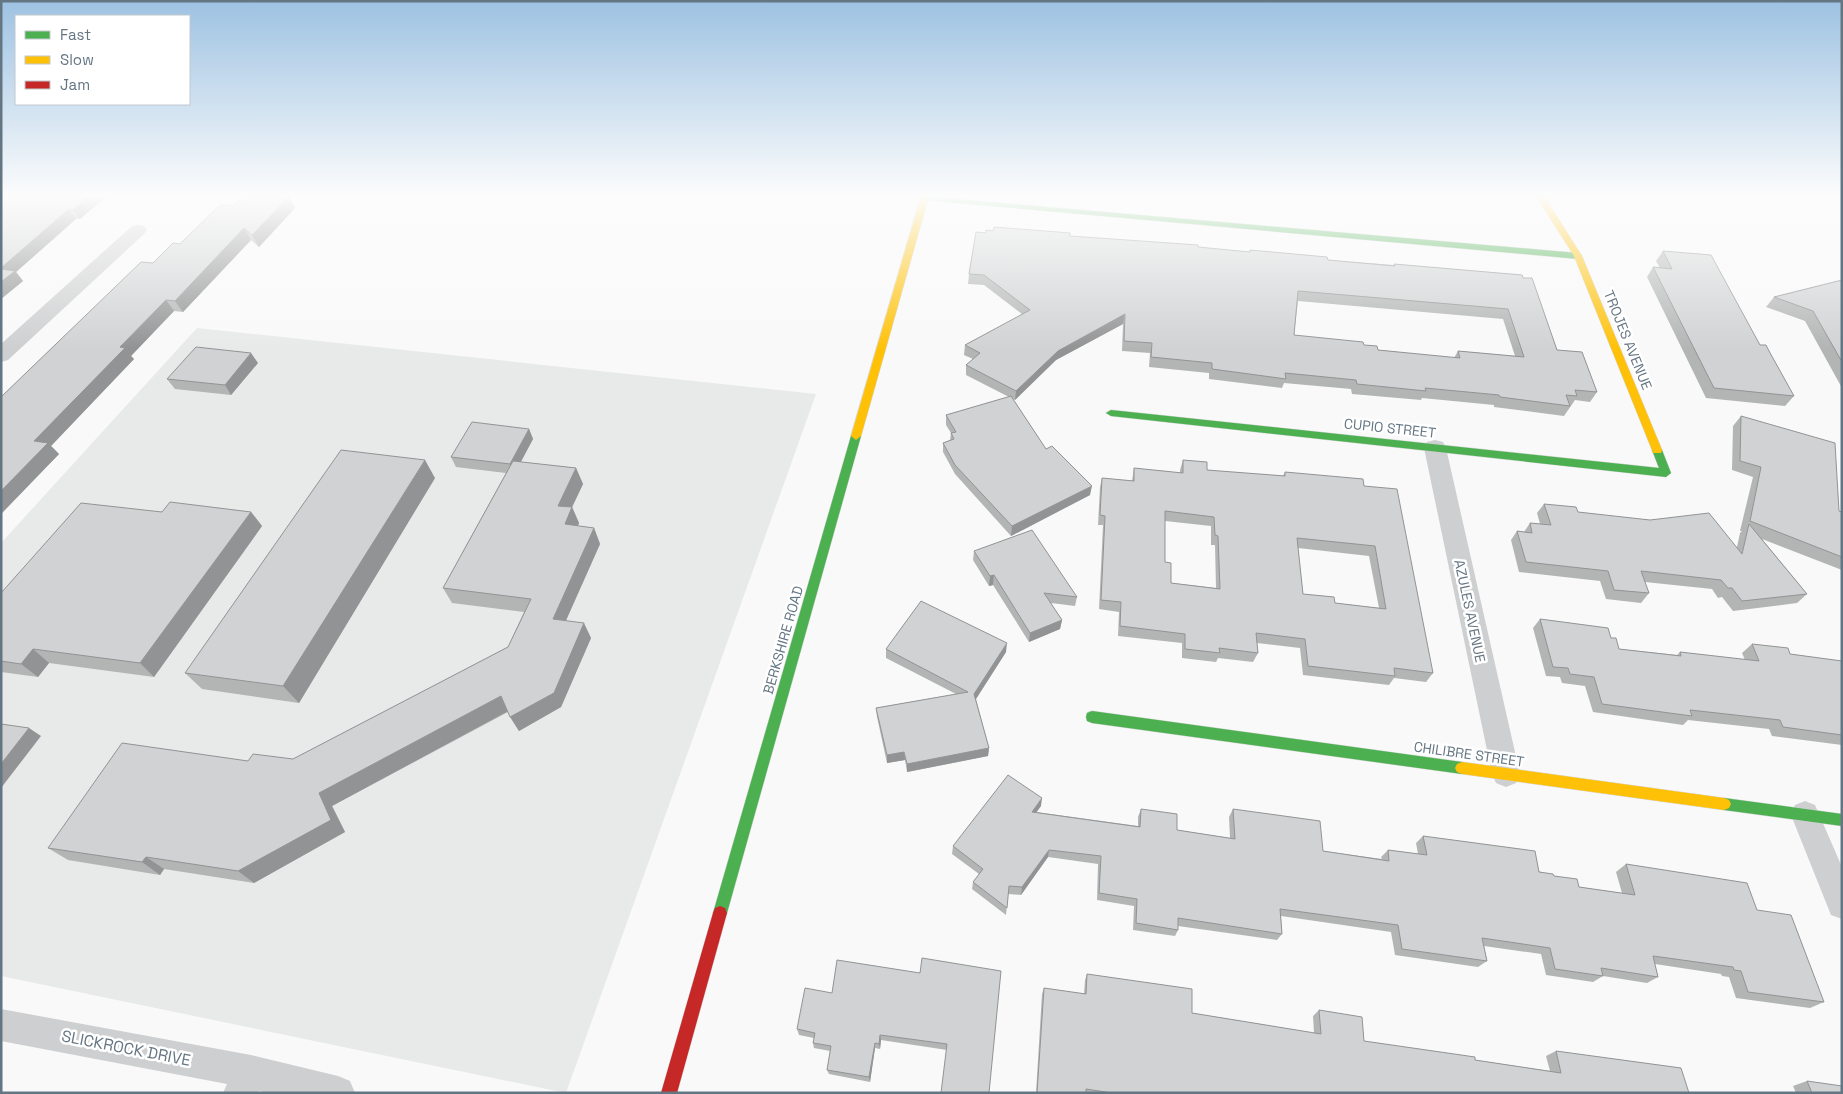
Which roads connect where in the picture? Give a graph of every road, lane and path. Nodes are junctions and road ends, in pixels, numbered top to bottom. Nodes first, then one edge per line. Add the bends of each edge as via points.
1 (119, 247) edge
2 (911, 247) edge
3 (1479, 247) edge
4 (1572, 247) edge
5 (1578, 256) junction
6 (1, 355) edge
7 (1111, 413) dead end
8 (1435, 448) junction
9 (1666, 473) joint
10 (1092, 717) dead end
11 (1506, 774) junction
12 (1805, 815) junction
13 (1842, 820) edge
14 (1842, 904) edge
15 (1, 1024) edge
16 (245, 1082) edge
17 (338, 1093) edge
18 (669, 1093) edge

1 - 6 street
2 - 18 street, BERKSHIRE ROAD
3 - 5 street
4 - 5 street, TROJES AVENUE
5 - 9 street, TROJES AVENUE
7 - 8 street, CUPIO STREET
8 - 9 street, CUPIO STREET
8 - 11 street, AZULES AVENUE
10 - 11 street, CHILIBRE STREET
11 - 12 street, CHILIBRE STREET
12 - 13 street, CHILIBRE STREET
12 - 14 street
15 - 16 street, SLICKROCK DRIVE
16 - 17 street, SLICKROCK DRIVE

